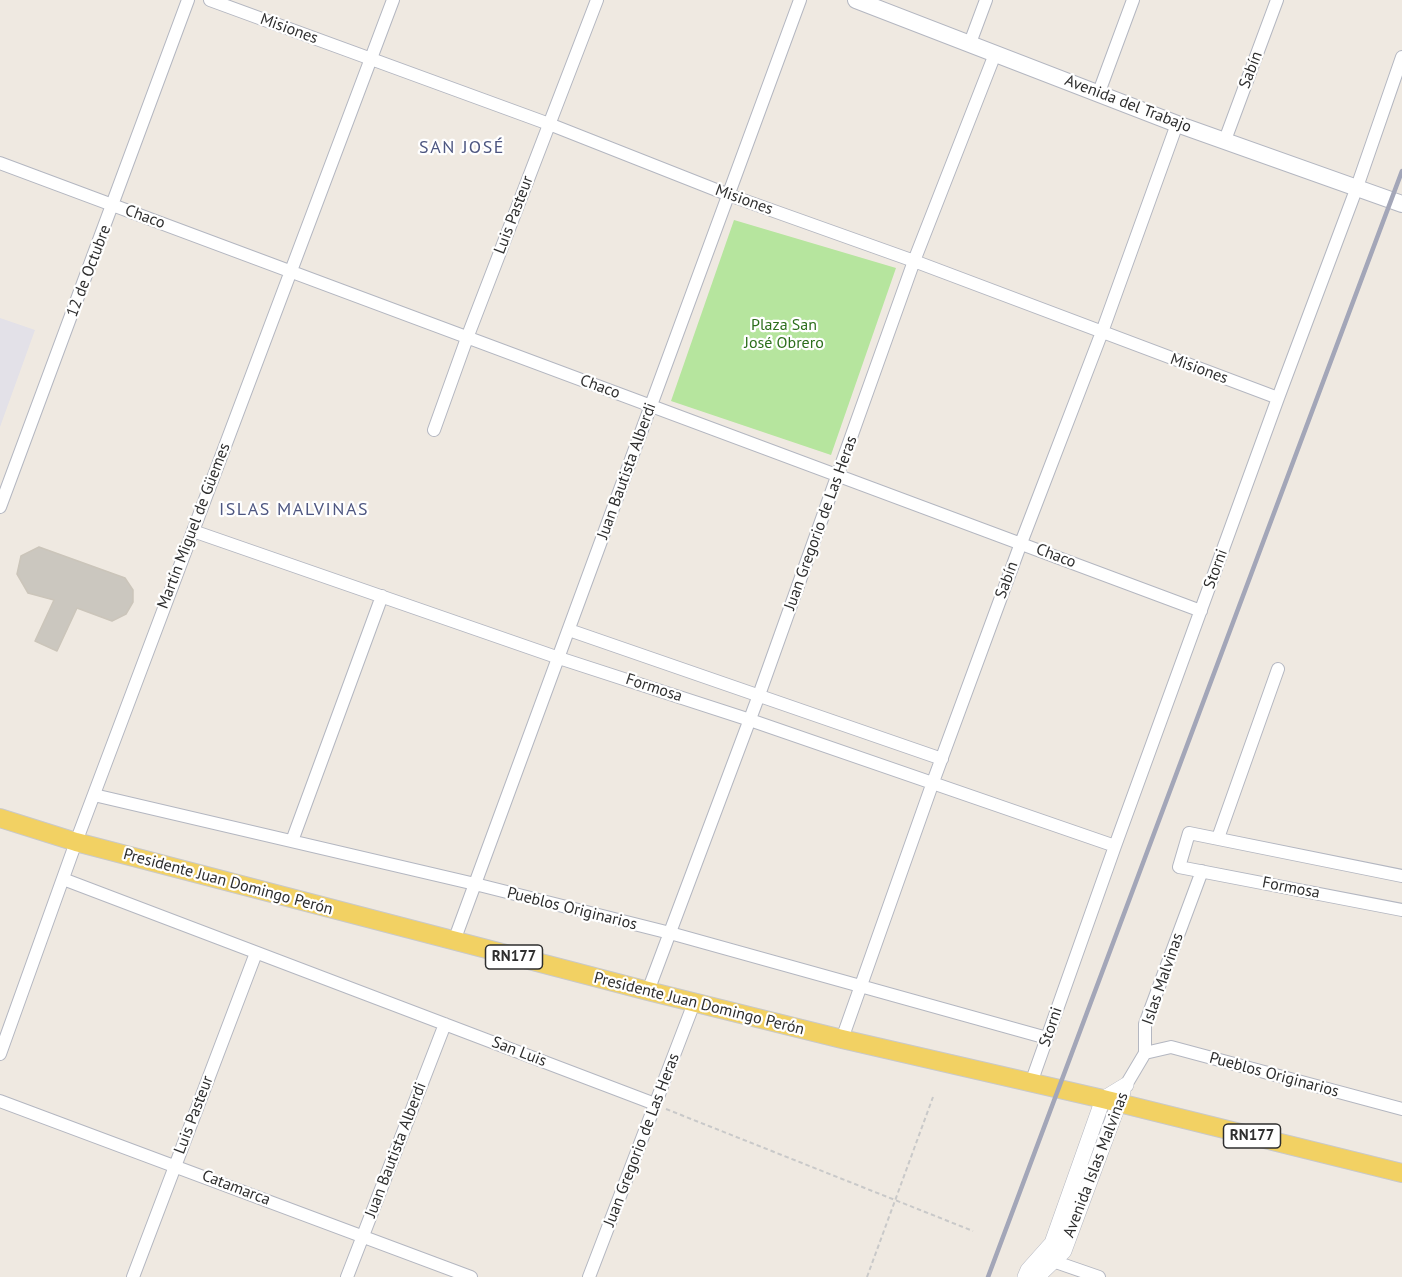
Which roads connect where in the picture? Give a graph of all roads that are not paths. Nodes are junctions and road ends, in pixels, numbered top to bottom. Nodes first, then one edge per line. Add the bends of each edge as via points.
1 (188, 0) edge
2 (210, 0) edge
3 (393, 0) edge
4 (597, 0) edge
5 (800, 0) edge
6 (856, 0) edge
7 (986, 0) edge
8 (1133, 0) edge
9 (1277, 0) edge
10 (970, 43) junction
11 (994, 54) junction
12 (1402, 57) edge
13 (371, 60) junction
14 (1099, 92) junction
15 (1177, 123) junction
16 (549, 124) junction
17 (1225, 140) junction
18 (0, 163) edge
19 (1357, 187) junction
20 (729, 195) junction
21 (1402, 204) edge
22 (113, 206) junction
23 (914, 261) junction
24 (291, 270) junction
25 (1102, 332) junction
26 (467, 338) junction
27 (1278, 398) junction
28 (651, 406) junction
29 (434, 430) dead end
30 (838, 476) junction
31 (0, 507) edge
32 (193, 531) junction
33 (1021, 543) junction
34 (382, 596) junction
35 (1201, 611) junction
36 (569, 630) junction
37 (559, 658) junction
38 (1278, 669) dead end
39 (759, 694) junction
40 (750, 720) junction
41 (942, 759) junction
42 (933, 782) junction
43 (94, 795) junction
44 (0, 818) edge
45 (1218, 838) junction
46 (76, 842) junction
47 (292, 842) junction
48 (1115, 846) junction
49 (1202, 871) junction
50 (1402, 876) edge
51 (63, 879) junction
52 (475, 884) junction
53 (1402, 910) edge
54 (670, 933) junction
55 (454, 941) junction
56 (256, 953) junction
57 (860, 988) junction
58 (648, 992) junction
59 (694, 1003) junction
60 (445, 1024) junction
61 (1047, 1038) junction
62 (842, 1039) junction
63 (1145, 1053) junction
64 (0, 1054) edge
65 (1031, 1083) junction
66 (1126, 1085) joint
67 (0, 1101) edge
68 (1110, 1101) junction
69 (655, 1104) junction
70 (1402, 1109) edge
71 (175, 1165) junction
72 (1402, 1173) edge
73 (362, 1236) junction
74 (1047, 1259) junction
75 (133, 1277) edge
76 (347, 1277) edge
77 (471, 1277) edge
78 (590, 1277) edge
79 (1025, 1277) edge
80 (1037, 1277) edge
81 (1099, 1277) edge

1 - 22 street, 12 de Octubre
2 - 13 street, Misiones
3 - 13 street, Martín Miguel de Güemes
4 - 16 street, Luis Pasteur
5 - 20 street, Juan Bautista Alberdi
6 - 10 main road, Avenida del Trabajo
7 - 10 street
8 - 14 street
9 - 17 street, Sabín
10 - 11 main road, Avenida del Trabajo
11 - 14 main road, Avenida del Trabajo
11 - 23 street, Juan Gregorio de Las Heras
12 - 19 street, Storni
13 - 16 street, Misiones
13 - 24 street, Martín Miguel de Güemes
14 - 15 main road, Avenida del Trabajo
15 - 17 main road, Avenida del Trabajo
15 - 25 street, Sabín
16 - 20 street, Misiones
16 - 26 street, Luis Pasteur
17 - 19 main road, Avenida del Trabajo
18 - 22 street, Chaco
19 - 21 main road, Avenida del Trabajo
19 - 27 street, Storni
20 - 23 street, Misiones
20 - 28 street, Juan Bautista Alberdi
22 - 24 street, Chaco
22 - 31 street, 12 de Octubre
23 - 25 street, Misiones
23 - 30 street, Juan Gregorio de Las Heras
24 - 26 street, Chaco
24 - 32 street, Martín Miguel de Güemes
25 - 27 street, Misiones
25 - 33 street, Sabín
26 - 28 street, Chaco
26 - 29 street, Luis Pasteur
27 - 35 street, Storni
28 - 30 street, Chaco
28 - 36 street, Juan Bautista Alberdi
30 - 33 street, Chaco
30 - 39 street, Juan Gregorio de Las Heras
32 - 34 street, Formosa
32 - 43 street, Martín Miguel de Güemes
33 - 35 street, Chaco
33 - 41 street, Sabín
34 - 37 street, Formosa
34 - 47 street
35 - 48 street, Storni
36 - 37 street, Juan Bautista Alberdi
36 - 39 street, Formosa
37 - 40 street, Formosa
37 - 52 street, Juan Bautista Alberdi
38 - 45 street
39 - 40 street, Juan Gregorio de Las Heras
39 - 41 street, Formosa
40 - 42 street, Formosa
40 - 54 street, Juan Gregorio de Las Heras
41 - 42 street, Sabín
42 - 48 street, Formosa
42 - 57 street, Sabín
43 - 46 street, Martín Miguel de Güemes
43 - 47 street, Pueblos Originarios
44 - 46 main road, Presidente Juan Domingo Perón / RN177
45 - 49 street, Formosa via 1189,832 1179,867
45 - 50 street, Formosa
46 - 51 street, Martín Miguel de Güemes
46 - 55 main road, Presidente Juan Domingo Perón / RN177
47 - 52 street, Pueblos Originarios
48 - 61 street, Storni
49 - 53 street, Formosa
49 - 63 street, Islas Malvinas via 1144,1024
51 - 56 street, San Luis
51 - 64 street, Martín Miguel de Güemes
52 - 54 street, Pueblos Originarios
52 - 55 street, Juan Bautista Alberdi
54 - 57 street, Pueblos Originarios
54 - 58 street, Juan Gregorio de Las Heras
55 - 58 main road, Presidente Juan Domingo Perón / RN177
56 - 60 street, San Luis
56 - 71 street, Luis Pasteur
57 - 61 street, Pueblos Originarios
57 - 62 street, Sabín
58 - 59 main road, Presidente Juan Domingo Perón / RN177
59 - 62 main road, Presidente Juan Domingo Perón / RN177
59 - 69 street, Juan Gregorio de Las Heras
60 - 69 street, San Luis
60 - 73 street, Juan Bautista Alberdi
61 - 65 street, Storni
62 - 65 main road, Presidente Juan Domingo Perón / RN177
63 - 66 street
63 - 70 street, Pueblos Originarios via 1171,1047
65 - 68 main road, Presidente Juan Domingo Perón / RN177
66 - 68 street, Avenida Islas Malvinas
67 - 71 street, Catamarca
68 - 72 main road, Presidente Juan Domingo Perón / RN177
68 - 74 street, Avenida Islas Malvinas via 1064,1251
69 - 78 street, Juan Gregorio de Las Heras
71 - 73 street, Catamarca
71 - 75 street, Luis Pasteur
73 - 76 street, Juan Bautista Alberdi
73 - 77 street, Catamarca
74 - 79 street, Avenida Islas Malvinas via 1028,1270
74 - 80 street, Avenida Islas Malvinas
74 - 81 street

